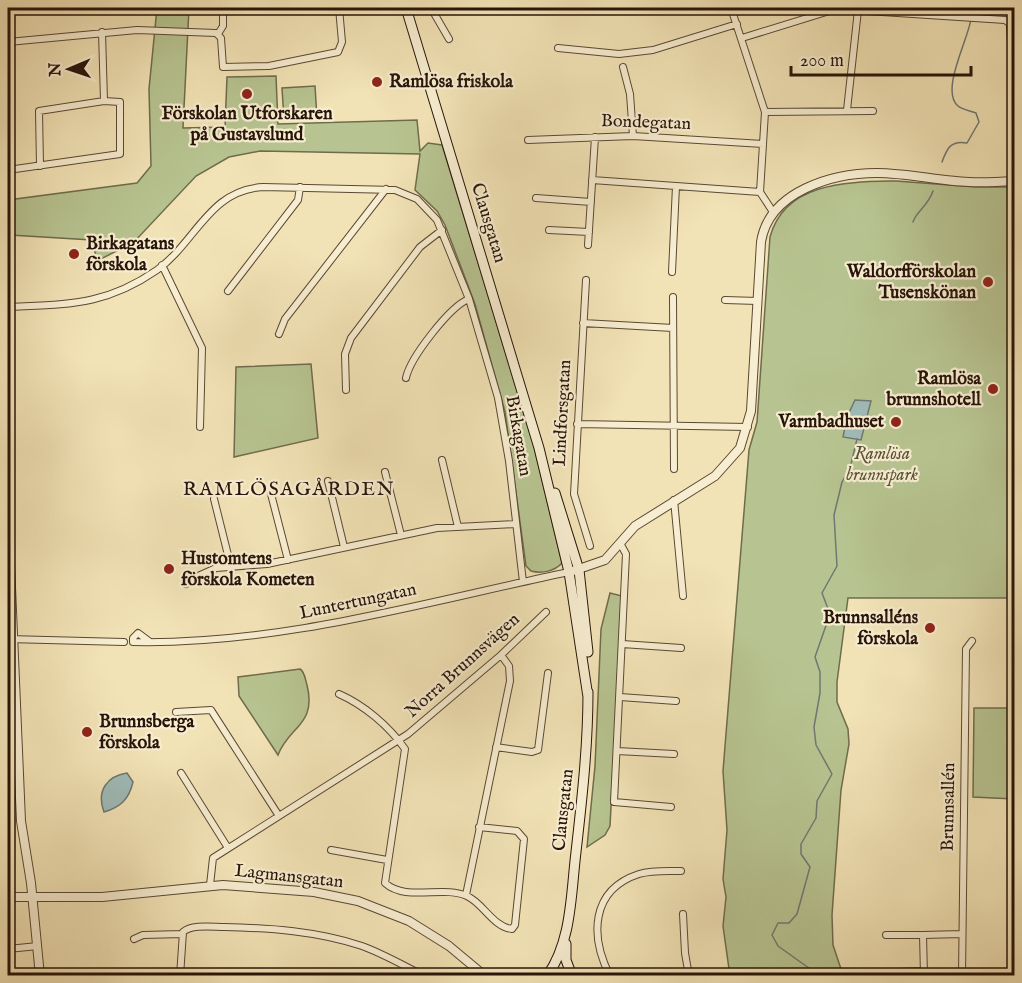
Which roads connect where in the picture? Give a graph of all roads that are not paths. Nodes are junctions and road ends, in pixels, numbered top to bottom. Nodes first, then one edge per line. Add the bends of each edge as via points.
1 (224, 8) edge
2 (339, 8) edge
3 (406, 8) edge
4 (431, 8) edge
5 (731, 8) edge
6 (857, 9) edge
7 (737, 24) junction
8 (102, 32) junction
9 (218, 34) junction
10 (742, 38) junction
11 (449, 39) dead end
12 (8, 42) edge
13 (558, 48) dead end
14 (623, 67) dead end
15 (1014, 91) edge
16 (104, 101) junction
17 (847, 110) junction
18 (873, 111) dead end
19 (765, 112) junction
20 (633, 136) junction
21 (595, 137) junction
22 (528, 140) dead end
23 (763, 144) junction
24 (40, 166) junction
25 (8, 170) edge
26 (592, 180) junction
27 (1014, 181) edge
28 (676, 186) junction
29 (300, 187) junction
30 (386, 189) junction
31 (760, 192) junction
32 (536, 198) dead end
33 (591, 202) junction
34 (773, 212) junction
35 (442, 230) junction
36 (549, 230) dead end
37 (589, 232) junction
38 (588, 245) dead end
39 (162, 265) junction
40 (672, 272) dead end
41 (586, 280) dead end
42 (228, 291) dead end
43 (673, 297) dead end
44 (469, 299) junction
45 (724, 300) dead end
46 (758, 301) junction
47 (8, 307) edge
48 (583, 323) junction
49 (673, 327) junction
50 (279, 334) dead end
51 (406, 378) dead end
52 (346, 390) dead end
53 (577, 424) junction
54 (674, 425) junction
55 (200, 427) dead end
56 (748, 427) junction
57 (539, 448) junction
58 (442, 460) dead end
59 (674, 469) dead end
60 (385, 472) dead end
61 (328, 481) dead end
62 (271, 494) dead end
63 (214, 499) dead end
64 (674, 499) junction
65 (8, 517) edge
66 (516, 524) junction
67 (458, 527) junction
68 (401, 535) junction
69 (620, 543) junction
70 (590, 546) dead end
71 (344, 547) junction
72 (288, 560) junction
73 (231, 567) junction
74 (579, 570) junction
75 (569, 572) junction
76 (523, 582) junction
77 (186, 584) dead end
78 (683, 596) dead end
79 (546, 612) dead end
80 (10, 639) edge
81 (972, 641) dead end
82 (123, 642) dead end
83 (150, 642) dead end
84 (622, 644) junction
85 (681, 648) dead end
86 (501, 655) junction
87 (548, 673) dead end
88 (339, 694) dead end
89 (588, 697) junction
90 (620, 697) junction
91 (676, 701) dead end
92 (176, 712) dead end
93 (399, 741) junction
94 (496, 747) junction
95 (617, 751) junction
96 (674, 754) dead end
97 (181, 773) dead end
98 (671, 807) dead end
99 (279, 816) junction
100 (479, 827) junction
101 (228, 848) junction
102 (331, 850) dead end
103 (387, 860) junction
104 (681, 870) dead end
105 (210, 885) junction
106 (466, 895) junction
107 (8, 897) edge
108 (33, 898) junction
109 (683, 914) dead end
110 (566, 926) junction
111 (183, 934) junction
112 (962, 934) junction
113 (886, 935) dead end
114 (924, 935) junction
115 (134, 939) dead end
116 (38, 946) junction
117 (8, 949) edge
118 (924, 973) edge
119 (40, 975) edge
120 (180, 975) edge
121 (425, 975) edge
122 (485, 975) edge
123 (547, 975) edge
124 (572, 975) edge
125 (610, 975) edge
126 (689, 975) edge
127 (856, 975) edge
128 (962, 975) edge

1 - 9 street via 223,26
2 - 9 street via 339,50 296,62 223,67
3 - 57 main road, Clausgatan
4 - 11 street
5 - 7 street
6 - 10 street via 831,9
6 - 15 street via 1007,22
6 - 17 street
7 - 10 street
7 - 13 street via 653,50 619,54
8 - 9 street via 160,29
8 - 12 street
8 - 16 street
10 - 19 street
14 - 20 street via 630,94
16 - 24 street via 39,111
16 - 24 street via 120,102 119,156
17 - 18 street
17 - 19 street
19 - 23 street
20 - 21 street, Bondegatan
20 - 23 street, Bondegatan
21 - 22 street, Bondegatan
21 - 26 street
23 - 31 street
24 - 25 street
26 - 28 street
26 - 33 street
27 - 34 street via 970,183 857,174 803,191
28 - 31 street
28 - 40 street
29 - 30 street, Birkagatan
29 - 39 street, Birkagatan via 252,187 229,196 211,210
29 - 42 street via 298,200
30 - 35 street, Birkagatan via 404,192 421,202
30 - 50 street via 285,319
31 - 34 street
32 - 33 street
33 - 37 street
34 - 46 street via 763,234
35 - 44 street, Birkagatan
35 - 52 street via 420,248 351,338 345,354
36 - 37 street
37 - 38 street
39 - 47 street, Birkagatan via 102,299
39 - 55 street via 202,348
41 - 48 street, Lindforsgatan
43 - 49 street
44 - 51 street via 449,313 410,365
44 - 66 street, Birkagatan via 501,412
45 - 46 street
46 - 56 street
48 - 49 street
48 - 53 street, Lindforsgatan
49 - 54 street
53 - 54 street
53 - 70 street, Lindforsgatan via 574,494
54 - 56 street
54 - 59 street
56 - 64 street via 740,448 724,469
57 - 74 main road, Clausgatan
57 - 75 main road, Clausgatan
58 - 67 street
60 - 68 street
61 - 71 street
62 - 72 street
63 - 73 street
64 - 69 street via 634,526
64 - 78 street
65 - 80 street
66 - 67 street
66 - 76 street, Birkagatan
67 - 68 street
68 - 71 street
69 - 74 street via 605,560
69 - 84 street via 626,554
71 - 72 street
72 - 73 street
73 - 77 street via 214,568
74 - 75 street
74 - 89 main road, Clausgatan via 587,627
75 - 76 street, Luntertungatan
75 - 89 main road, Clausgatan
76 - 83 street, Luntertungatan via 285,632
79 - 86 street, Norra Brunnsvägen
80 - 82 street
80 - 108 street via 21,821
81 - 112 street, Brunnsallén via 966,649
84 - 85 street
84 - 90 street
86 - 93 street, Norra Brunnsvägen
86 - 94 street via 511,676
87 - 94 street via 538,750
88 - 93 street, Norra Brunnsvägen via 374,716
89 - 110 main road, Clausgatan via 584,776
90 - 91 street
90 - 95 street
92 - 99 street via 211,710
93 - 99 street, Norra Brunnsvägen
93 - 103 street via 405,756
94 - 100 street
95 - 96 street
95 - 98 street via 614,802
97 - 101 street
99 - 101 street, Norra Brunnsvägen
100 - 106 street
100 - 106 street via 517,831 524,839 514,927 503,927
101 - 105 street, Norra Brunnsvägen via 211,861
102 - 103 street
103 - 106 street via 384,882 392,888
104 - 125 street via 638,875 617,886 607,899 598,919 596,937
105 - 108 street, Lagmansgatan via 124,896
105 - 122 street, Lagmansgatan via 288,888 369,904 420,926
107 - 108 street, Lagmansgatan
108 - 116 street
109 - 126 street
110 - 123 main road, Clausgatan via 559,955
110 - 124 main road, Clausgatan via 566,960
111 - 115 street via 143,935
111 - 120 street
111 - 121 street via 189,928 216,927 317,935 362,946
112 - 114 street
112 - 128 street, Brunnsallén
113 - 114 street
114 - 118 street
116 - 117 street
116 - 119 street
118 - 127 street

